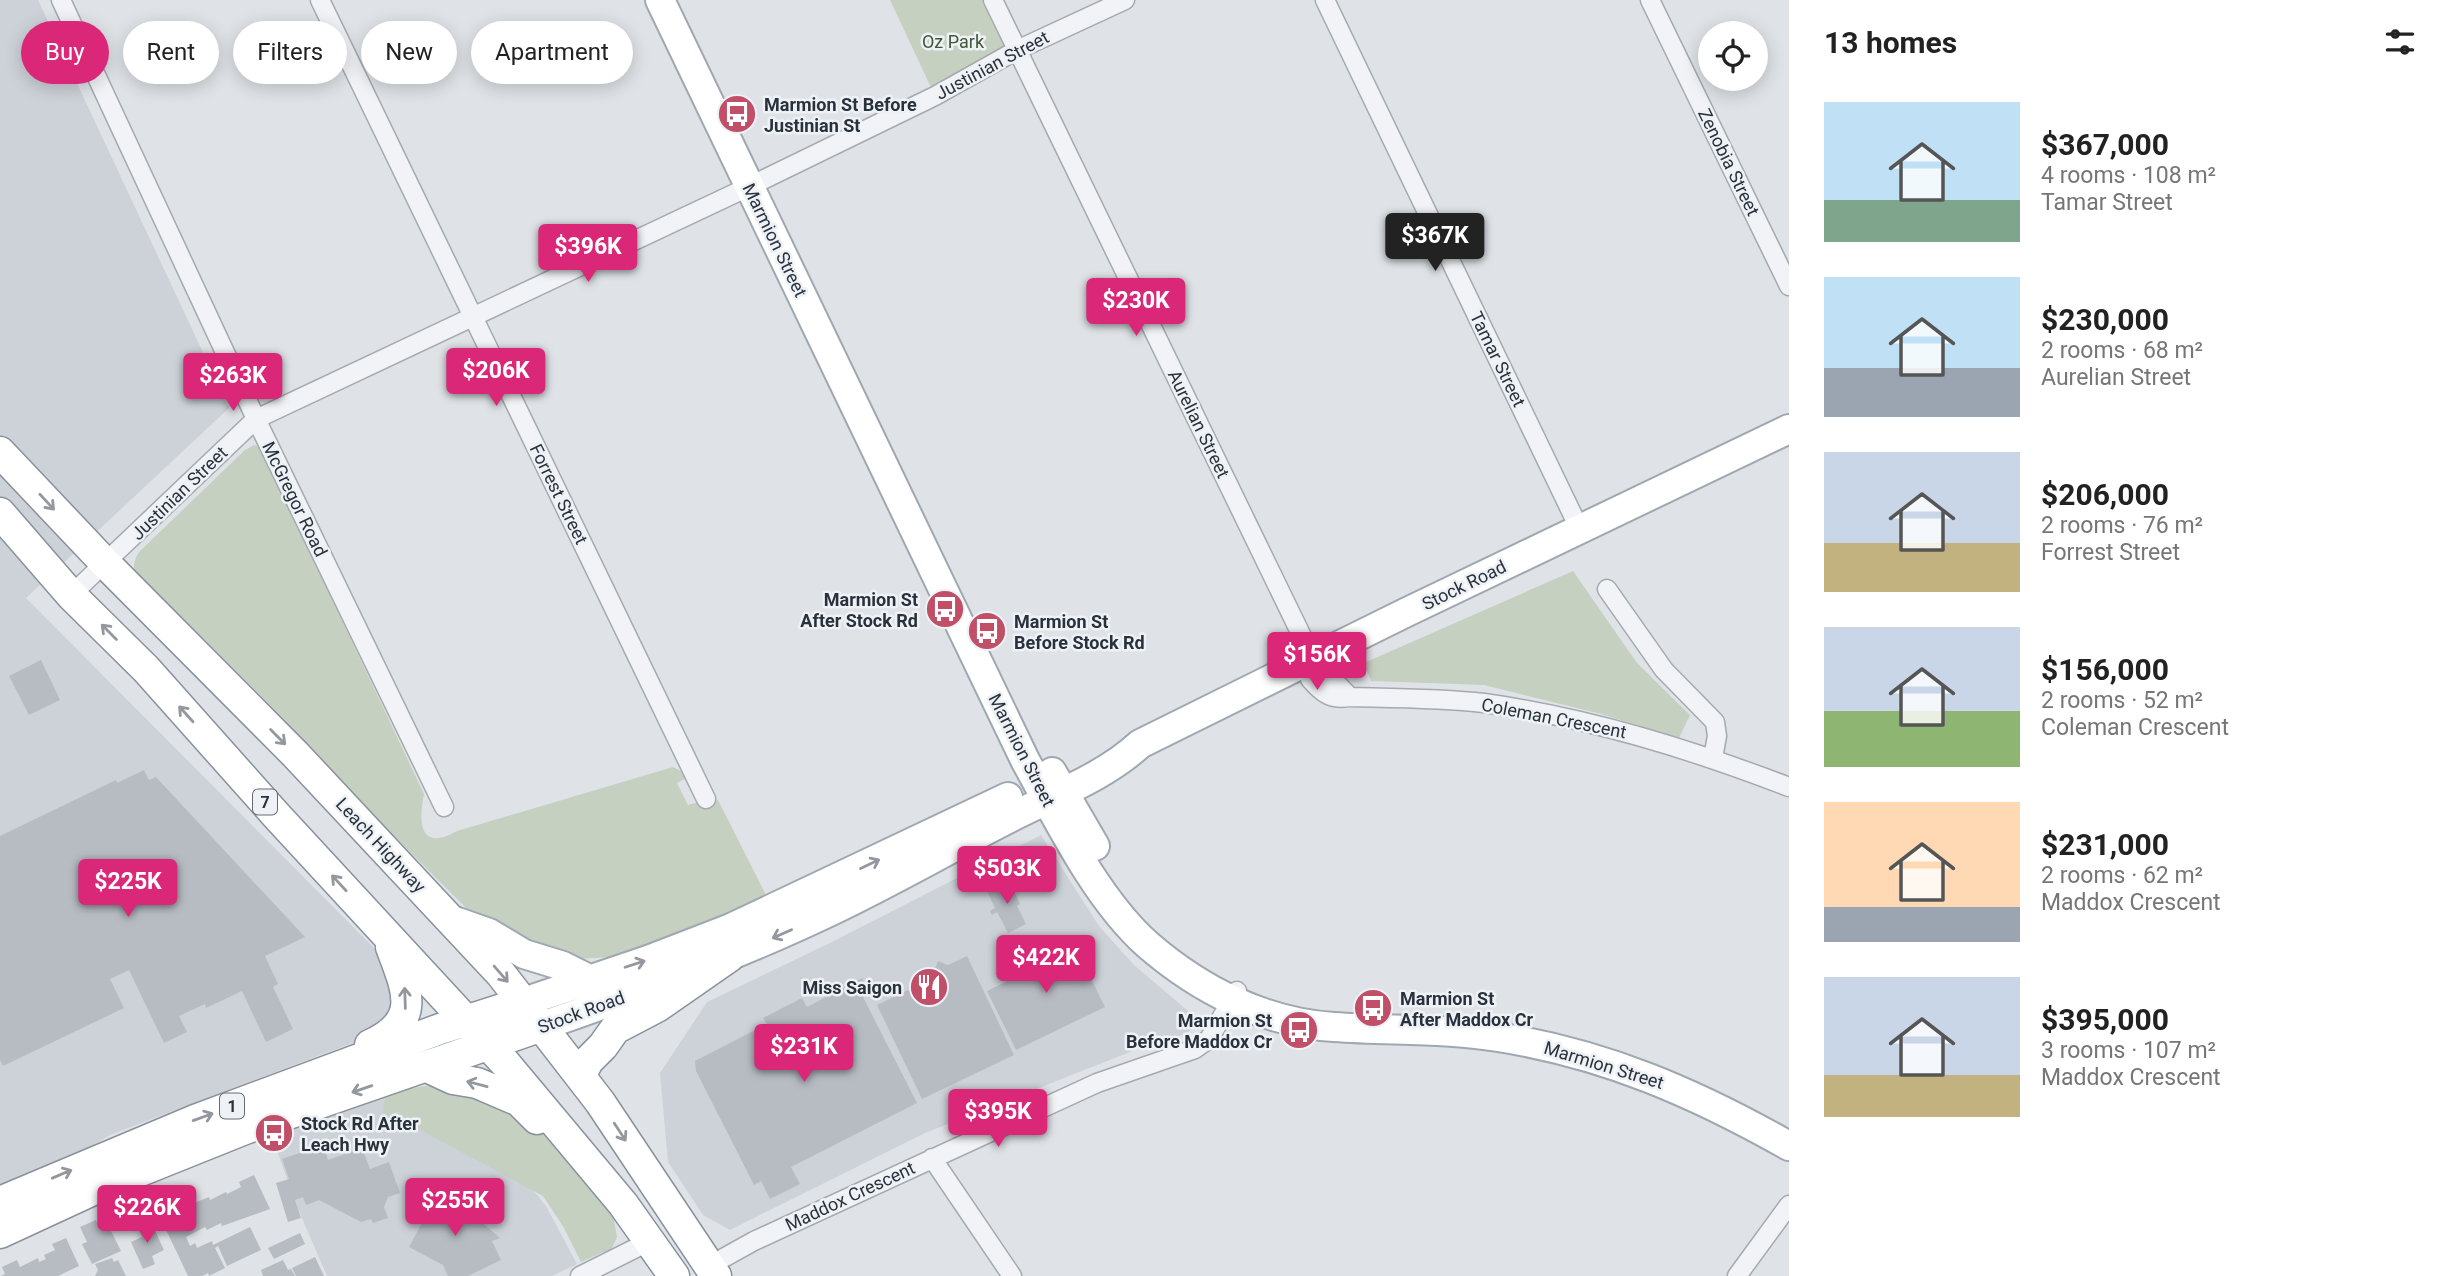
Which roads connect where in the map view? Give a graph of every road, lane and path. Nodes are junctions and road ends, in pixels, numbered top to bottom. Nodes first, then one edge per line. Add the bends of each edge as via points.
1 (61, 0) edge
2 (320, 0) edge
3 (660, 0) edge
4 (674, 0) edge
5 (993, 0) edge
6 (1125, 0) edge
7 (1325, 0) edge
8 (1650, 0) edge
9 (1017, 50) junction
10 (755, 183) junction
11 (1789, 286) edge
12 (474, 318) junction
13 (256, 419) junction
14 (1789, 429) edge
15 (0, 452) edge
16 (0, 513) edge
17 (1580, 530) junction
18 (105, 563) junction
19 (1607, 589) dead end
20 (71, 595) junction
21 (1313, 659) junction
22 (1713, 758) junction
23 (1050, 787) junction
24 (1789, 787) edge
25 (706, 799) dead end
26 (444, 807) dead end
27 (452, 920) junction
28 (386, 933) junction
29 (729, 957) junction
30 (589, 979) junction
31 (1236, 995) junction
32 (524, 1002) junction
33 (467, 1020) junction
34 (542, 1026) junction
35 (489, 1045) junction
36 (427, 1067) junction
37 (326, 1072) junction
38 (581, 1075) junction
39 (1789, 1132) edge
40 (1789, 1146) edge
41 (932, 1158) junction
42 (591, 1165) junction
43 (0, 1202) edge
44 (1789, 1205) edge
45 (0, 1233) edge
46 (650, 1241) junction
47 (712, 1271) edge
48 (580, 1276) edge
49 (674, 1276) edge
50 (1012, 1276) edge
51 (1737, 1276) edge

1 - 13 street, McGregor Road
2 - 12 street, Forrest Street
3 - 10 main road, Marmion Street
4 - 10 main road, Marmion Street
5 - 9 street, Aurelian Street
6 - 9 street, Justinian Street
7 - 17 street, Tamar Street
8 - 11 street, Zenobia Street
9 - 10 street, Justinian Street via 935,96
9 - 21 street, Aurelian Street
10 - 12 street, Justinian Street
10 - 23 main road, Marmion Street via 1018,713
12 - 13 street, Justinian Street
12 - 25 street, Forrest Street
13 - 18 street, Justinian Street
13 - 26 street, McGregor Road
14 - 17 main road, Stock Road
15 -> 18 highway, Leach Highway
16 - 20 highway, 7
17 - 21 main road, Stock Road
18 - 20 street, Justinian Street
18 -> 27 highway, Leach Highway
19 - 22 street via 1664,670 1715,722
28 -> 20 highway, 7 via 146,669
21 - 22 street, Coleman Crescent via 1350,697 1481,703 1545,713
21 - 23 main road, Stock Road via 1140,744 1121,761
22 - 24 street, Coleman Crescent
23 -> 29 main road, Stock Road via 834,910
30 -> 23 main road, Stock Road via 758,917
23 - 31 main road, Marmion Street via 1149,925
27 - 30 main road
27 -> 32 highway, Leach Highway
28 - 33 highway, 7
37 -> 28 highway via 390,1036 405,1012 406,987
29 - 34 main road, Stock Road
29 - 38 highway via 657,1007 615,1029
30 - 32 main road, Stock Road
31 - 39 main road, Marmion Street via 1330,1014 1503,1024 1563,1037 1661,1068
31 - 40 main road, Marmion Street via 1295,1022 1441,1030 1560,1048 1675,1087
31 - 41 street, Maddox Crescent via 1209,1039 1195,1049 1097,1083
32 - 33 highway, Stock Road / 1
32 - 34 highway, Leach Highway
33 - 35 highway, 7
33 - 37 highway, Stock Road / 1
34 - 35 highway, Stock Road / 1
34 - 38 highway, Leach Highway
35 - 36 highway, Stock Road / 1
35 - 42 highway, 7
42 -> 36 highway via 519,1101
36 -> 45 highway, Stock Road / 1 via 245,1129
43 -> 37 highway, Stock Road / 1 via 139,1142
38 -> 47 highway, Leach Highway
41 - 47 street, Maddox Crescent via 754,1241
41 - 50 street
42 - 46 highway, 7
44 - 51 street
46 - 48 street
46 - 49 highway, 7

